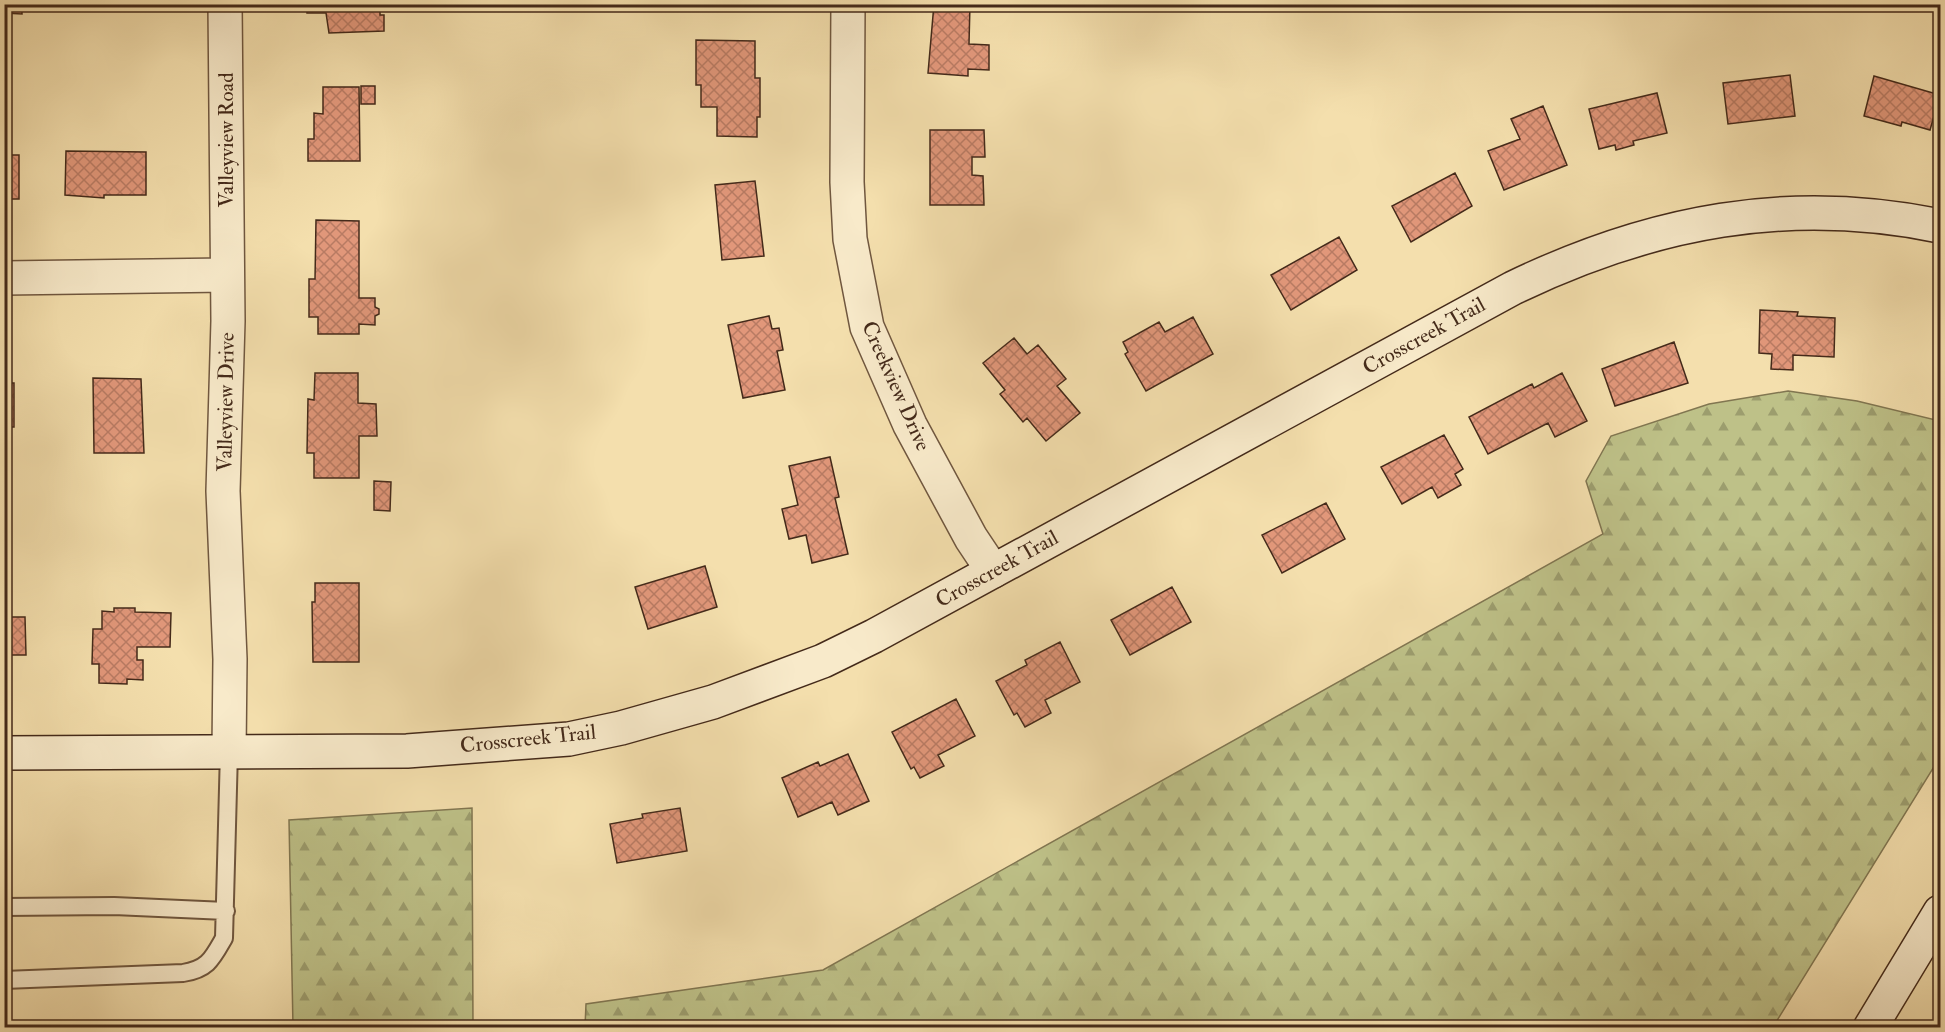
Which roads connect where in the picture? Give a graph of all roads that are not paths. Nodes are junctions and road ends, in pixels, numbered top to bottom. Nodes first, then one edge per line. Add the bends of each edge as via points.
1 (225, 4) edge
2 (848, 4) edge
3 (1941, 226) edge
4 (226, 274) junction
5 (4, 278) edge
6 (993, 571) junction
7 (229, 751) junction
8 (4, 753) edge
9 (4, 907) edge
10 (226, 911) junction
11 (1941, 912) edge
12 (4, 980) edge
13 (1870, 1028) edge

1 - 4 street, Valleyview Road
2 - 6 street, Creekview Drive via 850,239 865,316 910,426
3 - 6 street, Crosscreek Trail via 1851,212 1801,212 1672,228 1601,250 1513,288
4 - 5 street
4 - 7 street, Valleyview Drive via 223,490 230,659
6 - 7 street, Crosscreek Trail via 823,661 712,702 621,728 568,739 407,751
7 - 8 street, Crosscreek Trail
7 - 10 lane
9 - 10 lane
10 - 12 lane via 224,938 200,970
11 - 13 street

